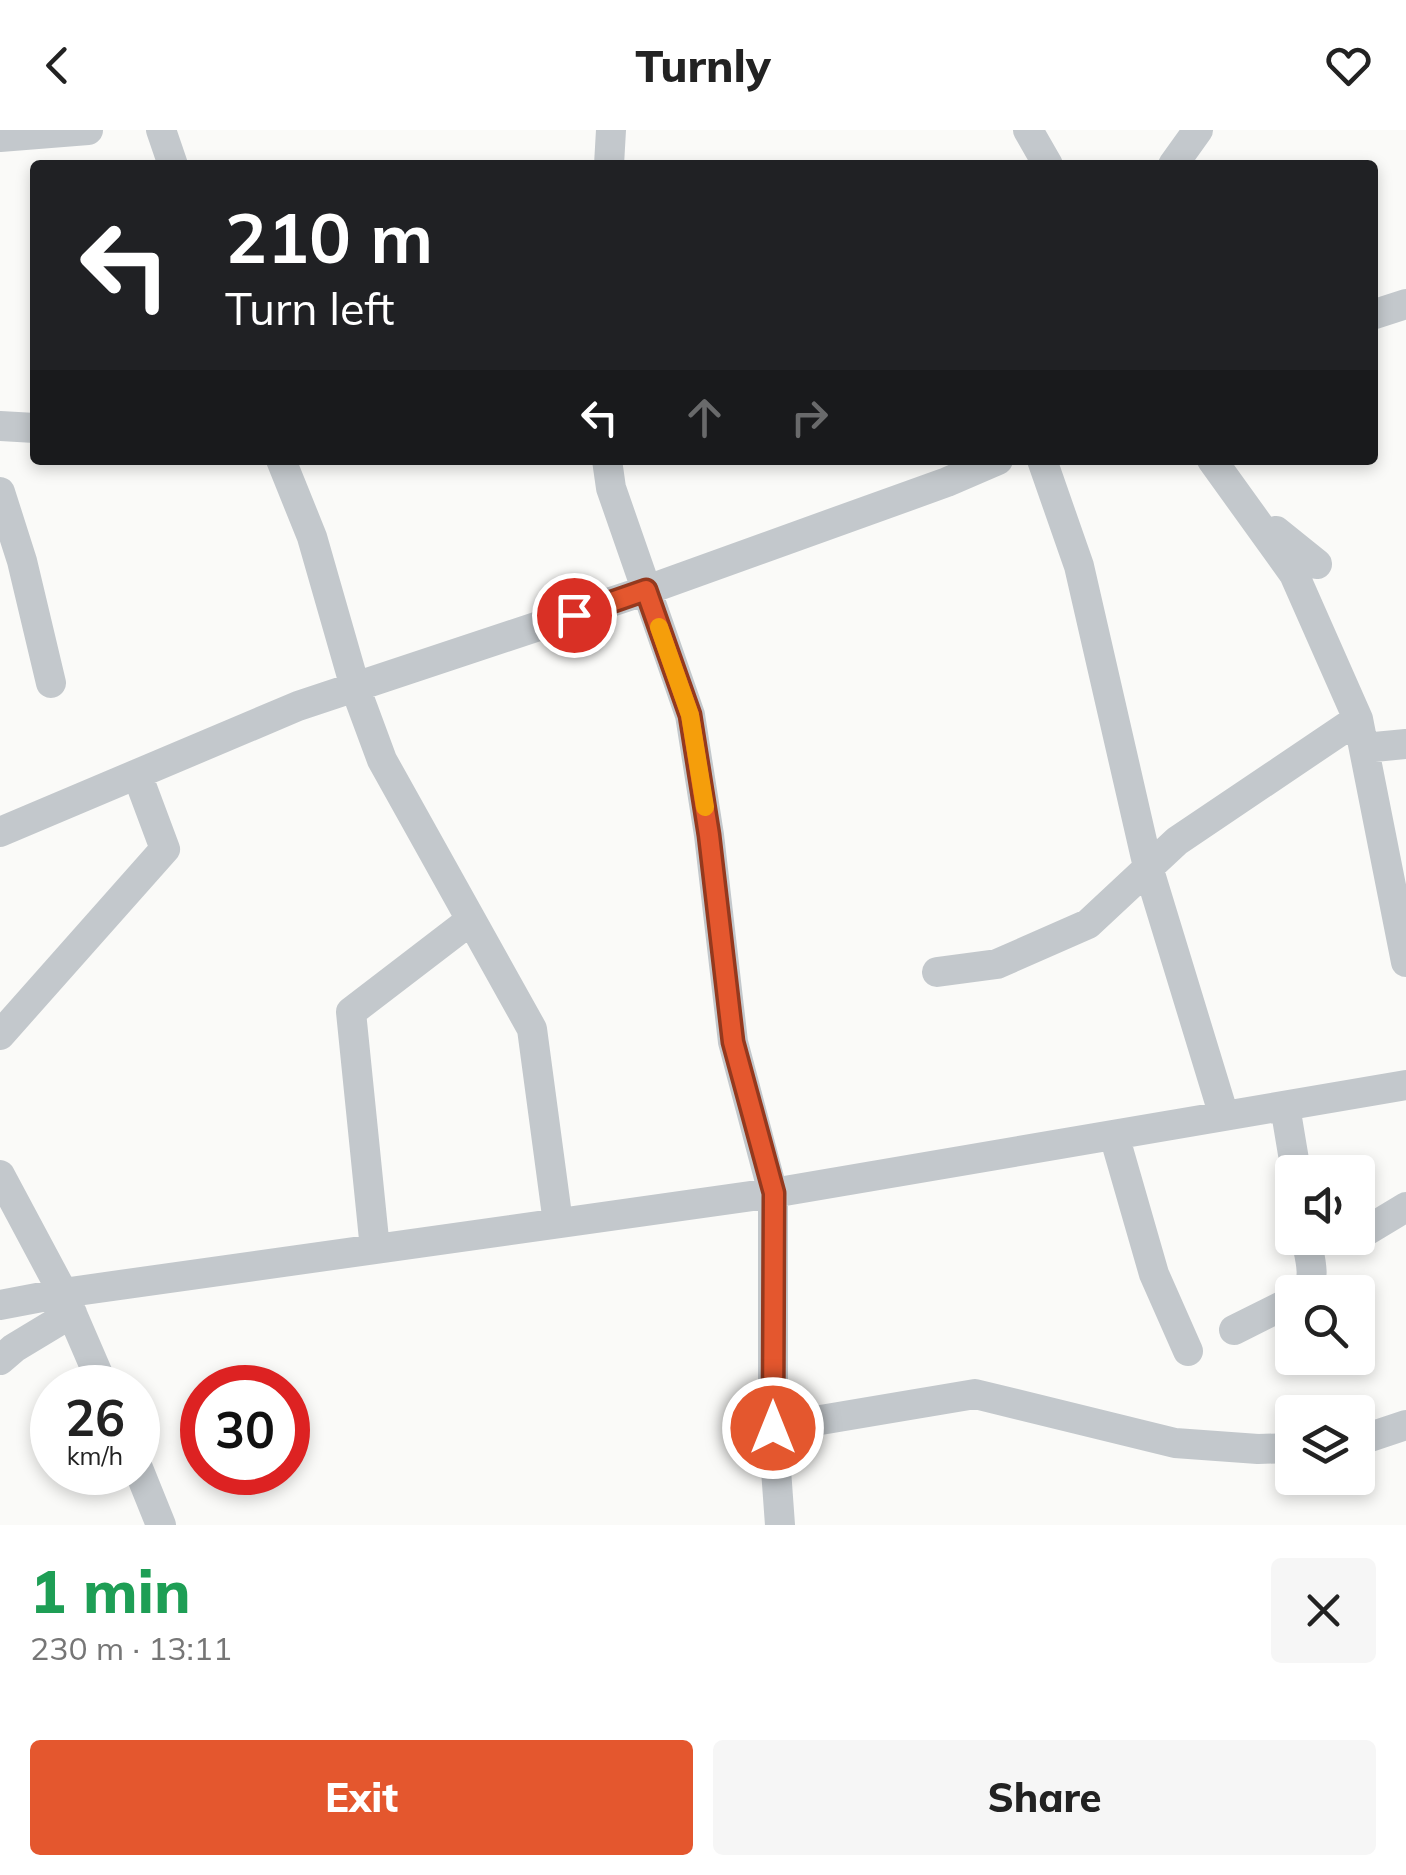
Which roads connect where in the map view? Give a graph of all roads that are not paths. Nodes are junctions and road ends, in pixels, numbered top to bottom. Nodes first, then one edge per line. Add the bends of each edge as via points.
1 (88, 130) edge
2 (160, 130) edge
3 (611, 130) edge
4 (1028, 130) edge
5 (1198, 130) edge
6 (0, 137) edge
7 (171, 160) edge
8 (609, 160) edge
9 (1045, 160) edge
10 (1177, 160) edge
11 (1406, 304) edge
12 (1378, 313) edge
13 (0, 426) edge
14 (30, 428) edge
15 (284, 465) edge
16 (608, 465) edge
17 (986, 465) edge
18 (1044, 465) edge
19 (1216, 465) edge
20 (0, 492) edge
21 (1246, 506) junction
22 (1317, 564) dead end
23 (646, 590) junction
24 (50, 683) dead end
25 (355, 687) junction
26 (1361, 734) junction
27 (1406, 744) edge
28 (137, 774) junction
29 (0, 832) edge
30 (1148, 867) junction
31 (471, 920) junction
32 (1406, 962) edge
33 (936, 972) dead end
34 (0, 1036) edge
35 (1406, 1086) edge
36 (1286, 1106) junction
37 (1224, 1116) junction
38 (1114, 1135) junction
39 (1293, 1155) edge
40 (0, 1175) edge
41 (774, 1193) junction
42 (1406, 1208) edge
43 (558, 1223) junction
44 (1375, 1226) edge
45 (375, 1249) junction
46 (68, 1303) junction
47 (0, 1305) edge
48 (1275, 1310) edge
49 (1234, 1330) dead end
50 (1188, 1351) dead end
51 (0, 1360) edge
52 (94, 1365) edge
53 (1406, 1426) edge
54 (773, 1428) junction
55 (1375, 1436) edge
56 (1275, 1447) edge
57 (149, 1495) edge
58 (162, 1525) edge
59 (780, 1525) edge

1 - 6 street
2 - 7 street
3 - 8 street
4 - 9 street
5 - 10 street
11 - 12 street
13 - 14 street
15 - 25 street
16 - 23 street
17 - 23 street
18 - 30 street via 1079,566
19 - 21 street
20 - 24 street
21 - 22 street
21 - 26 street via 1294,574
23 - 25 street
23 - 41 street via 690,715 733,1042
25 - 28 street
25 - 31 street via 382,760
26 - 27 street
26 - 30 street via 1176,841
26 - 32 street
28 - 29 street
28 - 34 street via 165,849
30 - 33 street via 1088,924 997,964
30 - 37 street
31 - 43 street via 532,1029
31 - 45 street via 351,1012
35 - 36 street
36 - 37 street
36 - 39 street
37 - 38 street
38 - 41 street
38 - 50 street via 1154,1274
40 - 46 street
41 - 43 street
41 - 54 street
42 - 44 street
43 - 45 street
45 - 46 street
46 - 47 street
46 - 51 street
46 - 52 street
48 - 49 street
53 - 55 street
54 - 56 street via 976,1394 1174,1443
54 - 59 street
57 - 58 street

